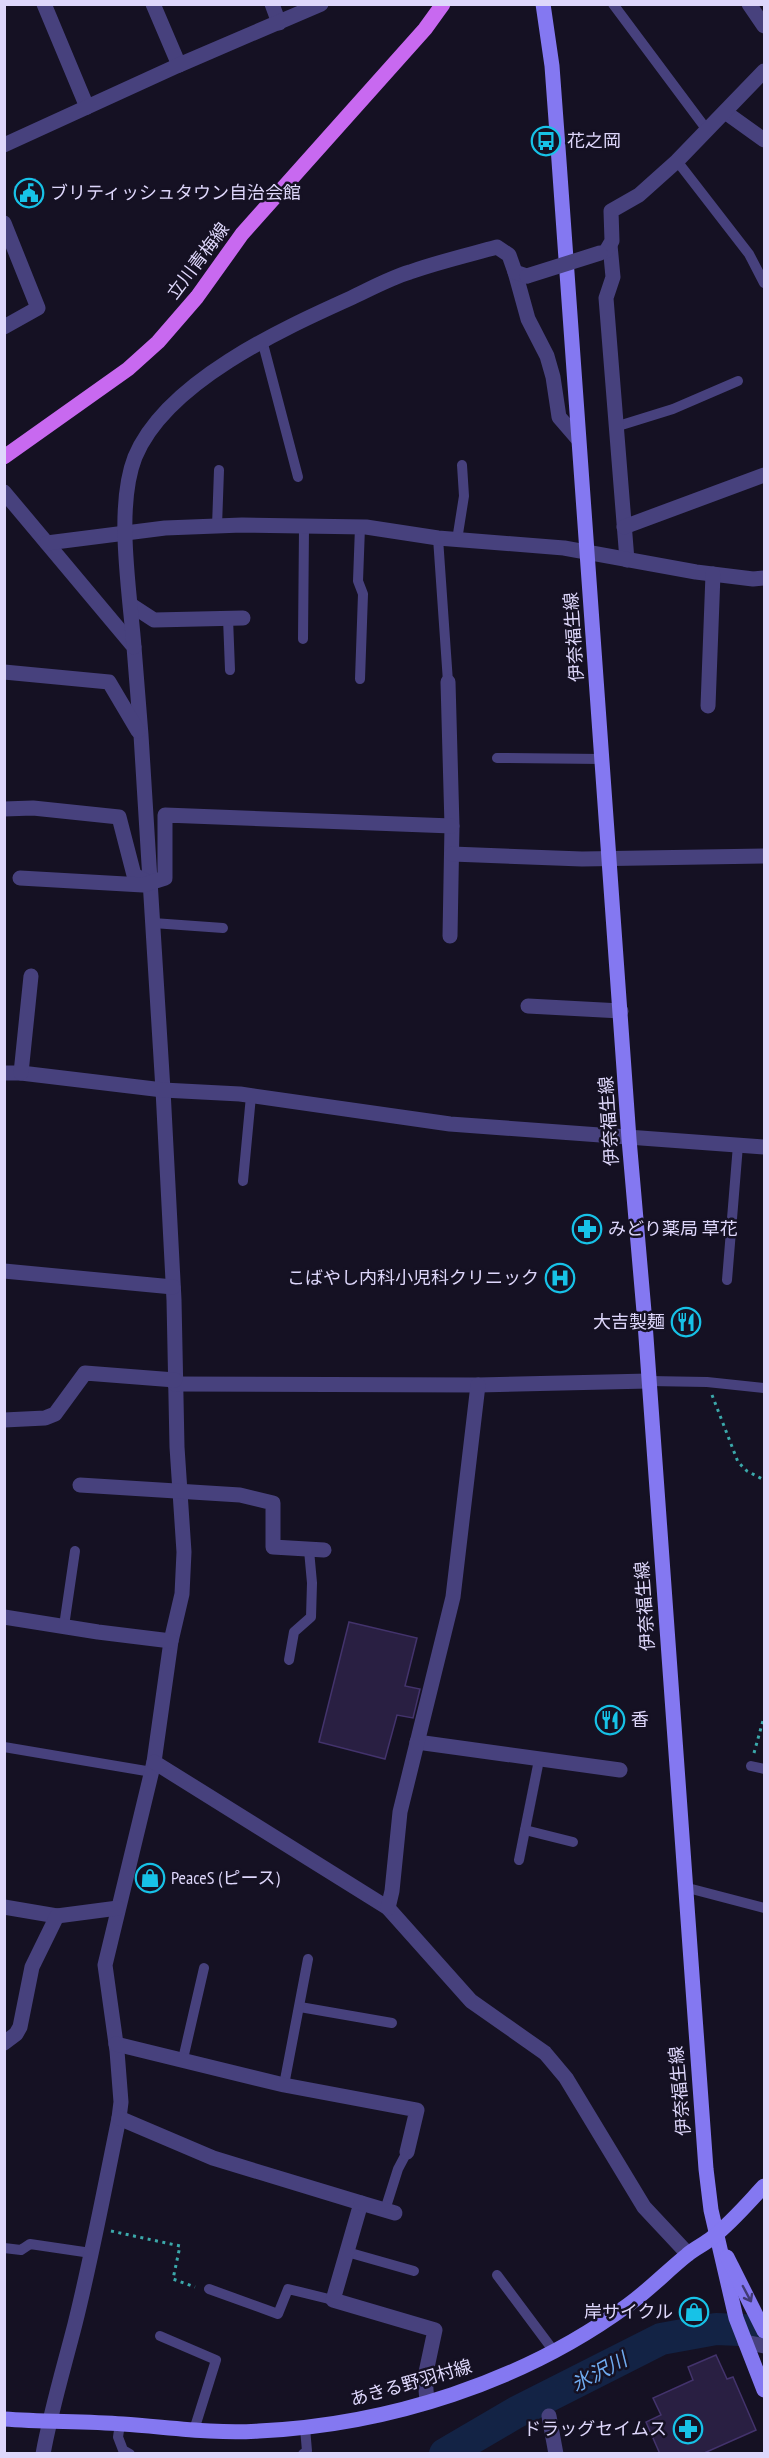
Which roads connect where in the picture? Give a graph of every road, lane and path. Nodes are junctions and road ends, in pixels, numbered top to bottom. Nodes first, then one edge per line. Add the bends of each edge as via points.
1 (44, 4) edge
2 (153, 4) edge
3 (272, 4) edge
4 (321, 4) edge
5 (443, 4) edge
6 (543, 4) edge
7 (613, 4) edge
8 (749, 4) edge
9 (279, 23) junction
10 (765, 26) edge
11 (179, 65) junction
12 (765, 71) edge
13 (87, 107) junction
14 (725, 112) junction
15 (707, 130) junction
16 (765, 140) edge
17 (4, 145) edge
18 (677, 161) junction
19 (7, 233) edge
20 (605, 249) junction
21 (521, 274) junction
22 (765, 283) edge
23 (4, 327) edge
24 (262, 340) junction
25 (738, 381) dead end
26 (615, 427) junction
27 (578, 439) junction
28 (4, 457) edge
29 (462, 465) dead end
30 (219, 470) dead end
31 (765, 476) edge
32 (298, 477) dead end
33 (4, 492) edge
34 (216, 526) junction
35 (360, 527) junction
36 (624, 527) junction
37 (304, 528) junction
38 (125, 533) junction
39 (438, 538) junction
40 (457, 540) junction
41 (47, 543) junction
42 (588, 551) junction
43 (627, 560) junction
44 (713, 574) junction
45 (765, 578) edge
46 (131, 604) junction
47 (235, 618) joint
48 (303, 639) dead end
49 (134, 647) junction
50 (230, 670) dead end
51 (4, 672) edge
52 (360, 679) dead end
53 (448, 682) joint
54 (708, 706) dead end
55 (141, 735) junction
56 (497, 758) dead end
57 (602, 759) junction
58 (4, 809) edge
59 (452, 826) junction
60 (452, 854) junction
61 (765, 856) edge
62 (609, 858) junction
63 (20, 878) dead end
64 (150, 883) junction
65 (153, 923) junction
66 (223, 928) dead end
67 (450, 936) dead end
68 (31, 976) dead end
69 (528, 1006) dead end
70 (621, 1011) junction
71 (4, 1073) edge
72 (21, 1073) junction
73 (163, 1090) junction
74 (251, 1096) junction
75 (629, 1139) junction
76 (738, 1145) junction
77 (765, 1147) edge
78 (243, 1181) dead end
79 (4, 1271) edge
80 (727, 1280) dead end
81 (173, 1287) junction
82 (649, 1381) junction
83 (175, 1382) junction
84 (707, 1382) junction
85 (478, 1385) junction
86 (765, 1388) edge
87 (4, 1420) edge
88 (765, 1480) edge
89 (80, 1485) dead end
90 (182, 1492) junction
91 (316, 1550) joint
92 (75, 1551) dead end
93 (4, 1617) edge
94 (64, 1626) junction
95 (171, 1641) junction
96 (289, 1660) dead end
97 (765, 1717) edge
98 (417, 1742) junction
99 (4, 1747) edge
100 (539, 1760) junction
101 (751, 1766) joint
102 (153, 1767) junction
103 (765, 1769) edge
104 (620, 1770) dead end
105 (525, 1830) junction
106 (573, 1842) dead end
107 (519, 1860) dead end
108 (684, 1887) junction
109 (4, 1906) edge
110 (118, 1908) junction
111 (388, 1908) junction
112 (765, 1908) edge
113 (57, 1916) junction
114 (308, 1959) dead end
115 (204, 1968) dead end
116 (300, 2007) junction
117 (392, 2023) dead end
118 (4, 2043) edge
119 (116, 2044) junction
120 (183, 2059) junction
121 (284, 2085) junction
122 (119, 2118) junction
123 (406, 2152) joint
124 (765, 2186) edge
125 (361, 2203) junction
126 (390, 2212) joint
127 (97, 2228) junction
128 (716, 2235) junction
129 (4, 2248) edge
130 (347, 2252) junction
131 (91, 2253) junction
132 (688, 2254) junction
133 (414, 2271) dead end
134 (497, 2275) dead end
135 (209, 2289) joint
136 (333, 2300) junction
137 (765, 2331) edge
138 (160, 2336) dead end
139 (744, 2340) junction
140 (765, 2346) edge
141 (553, 2350) junction
142 (765, 2390) edge
143 (427, 2402) junction
144 (549, 2416) dead end
145 (4, 2419) edge
146 (50, 2421) junction
147 (120, 2424) junction
148 (305, 2428) junction
149 (194, 2430) junction
150 (43, 2454) edge
151 (130, 2454) edge
152 (303, 2454) edge
153 (556, 2454) edge

1 - 13 street
2 - 11 street
3 - 9 street
4 - 9 street
5 - 28 main road, 立川青梅線 via 242,234 158,342 128,369
6 - 27 main road, 伊奈福生線 via 552,66
7 - 15 lane
8 - 10 street
9 - 11 street
11 - 13 street
12 - 14 street
13 - 17 street
14 - 15 street
14 - 16 street
15 - 18 street
18 - 20 street via 639,195 610,211 612,241
18 - 22 lane via 749,254
19 - 23 street via 38,308
20 - 21 street, bridge
20 - 26 street via 613,277 606,298
21 - 24 street via 510,255 498,247 408,272
21 - 27 street via 528,319 547,356 559,417
24 - 32 lane
24 - 38 street via 192,387 157,422 135,457 127,492
25 - 26 lane via 673,409
26 - 36 street
27 - 42 main road, 伊奈福生線
29 - 40 lane via 464,496
30 - 34 lane
31 - 36 street
33 - 41 street
34 - 37 street
34 - 38 street
35 - 37 street
35 - 39 street
35 - 52 lane
36 - 43 street
37 - 48 lane
38 - 41 street
38 - 46 street
39 - 40 street
39 - 53 lane
40 - 42 street
41 - 49 street
42 - 43 street
42 - 57 main road, 伊奈福生線
43 - 44 street
44 - 45 street
44 - 54 street
46 - 47 street via 154,620
46 - 49 street
47 - 50 lane
49 - 55 street
51 - 55 street via 109,682
53 - 59 street
55 - 64 street
56 - 57 lane
57 - 62 main road, 伊奈福生線
58 - 64 street via 33,808 119,818 134,875
59 - 60 street
59 - 64 street via 165,815 165,878
60 - 62 street
60 - 67 street
61 - 62 street
62 - 70 main road, 伊奈福生線
63 - 64 street
64 - 65 street
65 - 66 lane
65 - 73 street
68 - 72 street
69 - 70 street
70 - 75 main road, 伊奈福生線
71 - 72 street
72 - 73 street
73 - 74 street
73 - 81 street
74 - 75 street via 450,1124
74 - 78 lane
75 - 76 street
75 - 82 main road, 伊奈福生線
76 - 77 street
76 - 80 lane
79 - 81 street
81 - 83 street
82 - 84 lane
82 - 85 street
82 - 108 main road, 伊奈福生線
83 - 85 street
83 - 87 street via 85,1373 55,1414
83 - 90 street
84 - 86 lane
84 - 88 path via 738,1462 747,1472
85 - 98 street via 453,1597
89 - 90 street
90 - 91 street via 240,1495 273,1503 273,1547
90 - 95 street via 182,1594
91 - 96 lane via 311,1617 294,1632
92 - 94 lane
93 - 94 street
94 - 95 street
95 - 102 street
97 - 101 path
98 - 100 street
98 - 111 street via 400,1812
99 - 102 lane
100 - 104 street
100 - 105 lane
101 - 103 lane
102 - 110 street
102 - 111 street
105 - 106 lane
105 - 107 lane
108 - 112 lane
108 - 128 main road, 伊奈福生線 via 706,2169
109 - 113 street
110 - 113 street
110 - 119 street via 105,1965
111 - 132 street via 471,2001 545,2053 566,2078 644,2208
113 - 118 street via 32,1966 20,2027
114 - 116 lane
115 - 120 lane
116 - 117 lane
116 - 121 lane
119 - 120 street
119 - 122 street
120 - 121 street
121 - 123 street via 417,2110
122 - 125 street via 213,2158
122 - 127 street
123 - 126 lane via 398,2169
124 - 128 main road, あきる野羽村線
125 - 126 street
125 - 130 street
127 - 131 street
127 - 135 path via 180,2246 173,2279 208,2292
128 - 132 main road, あきる野羽村線
128 -> 137 main road, 伊奈福生線
128 - 139 main road, 伊奈福生線
129 - 131 lane via 21,2250 30,2244
130 - 133 lane
130 - 136 street
131 - 146 street
132 - 141 main road, あきる野羽村線 via 627,2306
134 - 141 lane
135 - 136 lane via 278,2313 288,2289
136 - 143 street via 435,2330 425,2377
138 - 149 lane via 216,2360
139 - 140 street
139 - 142 main road, 伊奈福生線
141 - 143 main road, あきる野羽村線 via 505,2374
143 - 148 main road, あきる野羽村線 via 370,2418
144 - 153 street
145 - 146 main road, あきる野羽村線
146 - 147 main road, あきる野羽村線
146 - 150 street
147 - 149 main road, あきる野羽村線
147 - 151 lane via 118,2437 123,2450
148 - 149 main road, あきる野羽村線
148 - 152 lane via 308,2451

